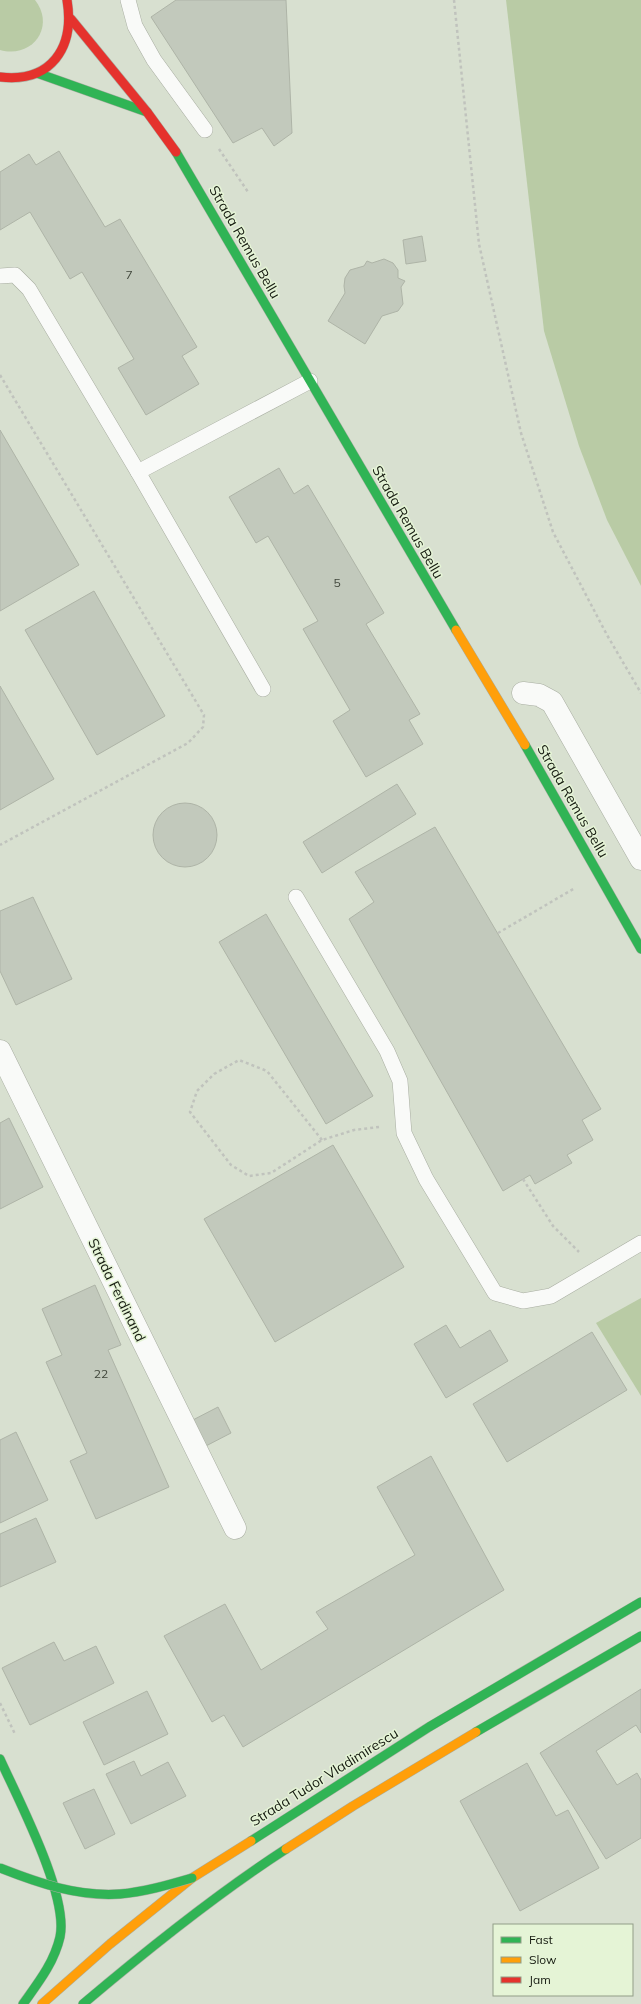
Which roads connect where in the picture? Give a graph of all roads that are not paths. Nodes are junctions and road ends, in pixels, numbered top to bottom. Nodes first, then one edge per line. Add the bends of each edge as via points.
1 (67, 0) edge
2 (73, 0) edge
3 (128, 0) edge
4 (71, 14) junction
5 (37, 73) junction
6 (0, 77) edge
7 (24, 78) junction
8 (0, 85) edge
9 (147, 112) junction
10 (205, 130) road end
11 (0, 276) edge
12 (310, 381) junction
13 (138, 472) junction
14 (263, 689) dead end
15 (523, 693) dead end
16 (641, 859) edge
17 (296, 897) dead end
18 (641, 949) edge
19 (0, 1051) edge
20 (641, 1243) edge
21 (236, 1528) dead end
22 (641, 1602) edge
23 (641, 1636) edge
24 (0, 1759) edge
25 (0, 1868) edge
26 (192, 1878) junction
27 (23, 2004) edge
28 (42, 2004) edge
29 (84, 2004) edge

1 - 4 main road
2 - 4 main road
3 - 10 lane via 135,26 154,60
4 - 5 main road via 68,39 61,53 50,65
4 - 9 main road, Strada Remus Bellu
5 - 7 main road
5 - 9 main road
6 - 7 main road
7 - 8 main road
9 - 12 main road, Strada Remus Bellu via 179,156
11 - 13 lane via 15,275 29,289
12 - 13 lane
12 - 18 main road, Strada Remus Bellu via 502,705
13 - 14 lane
15 - 16 street via 538,694 552,702
17 - 20 lane via 387,1051 400,1080 404,1133 426,1179 495,1293 523,1301 551,1296
19 - 21 street, Strada Ferdinand
22 - 26 main road, Strada Tudor Vladimirescu via 429,1727
23 - 29 main road via 438,1754 250,1873 170,1932
24 - 27 main road via 43,1854 60,1909 60,1936 52,1961
25 - 26 main road, bridge via 49,1885 89,1893 119,1894 156,1888
26 - 28 main road, Strada Tudor Vladimirescu via 92,1959

